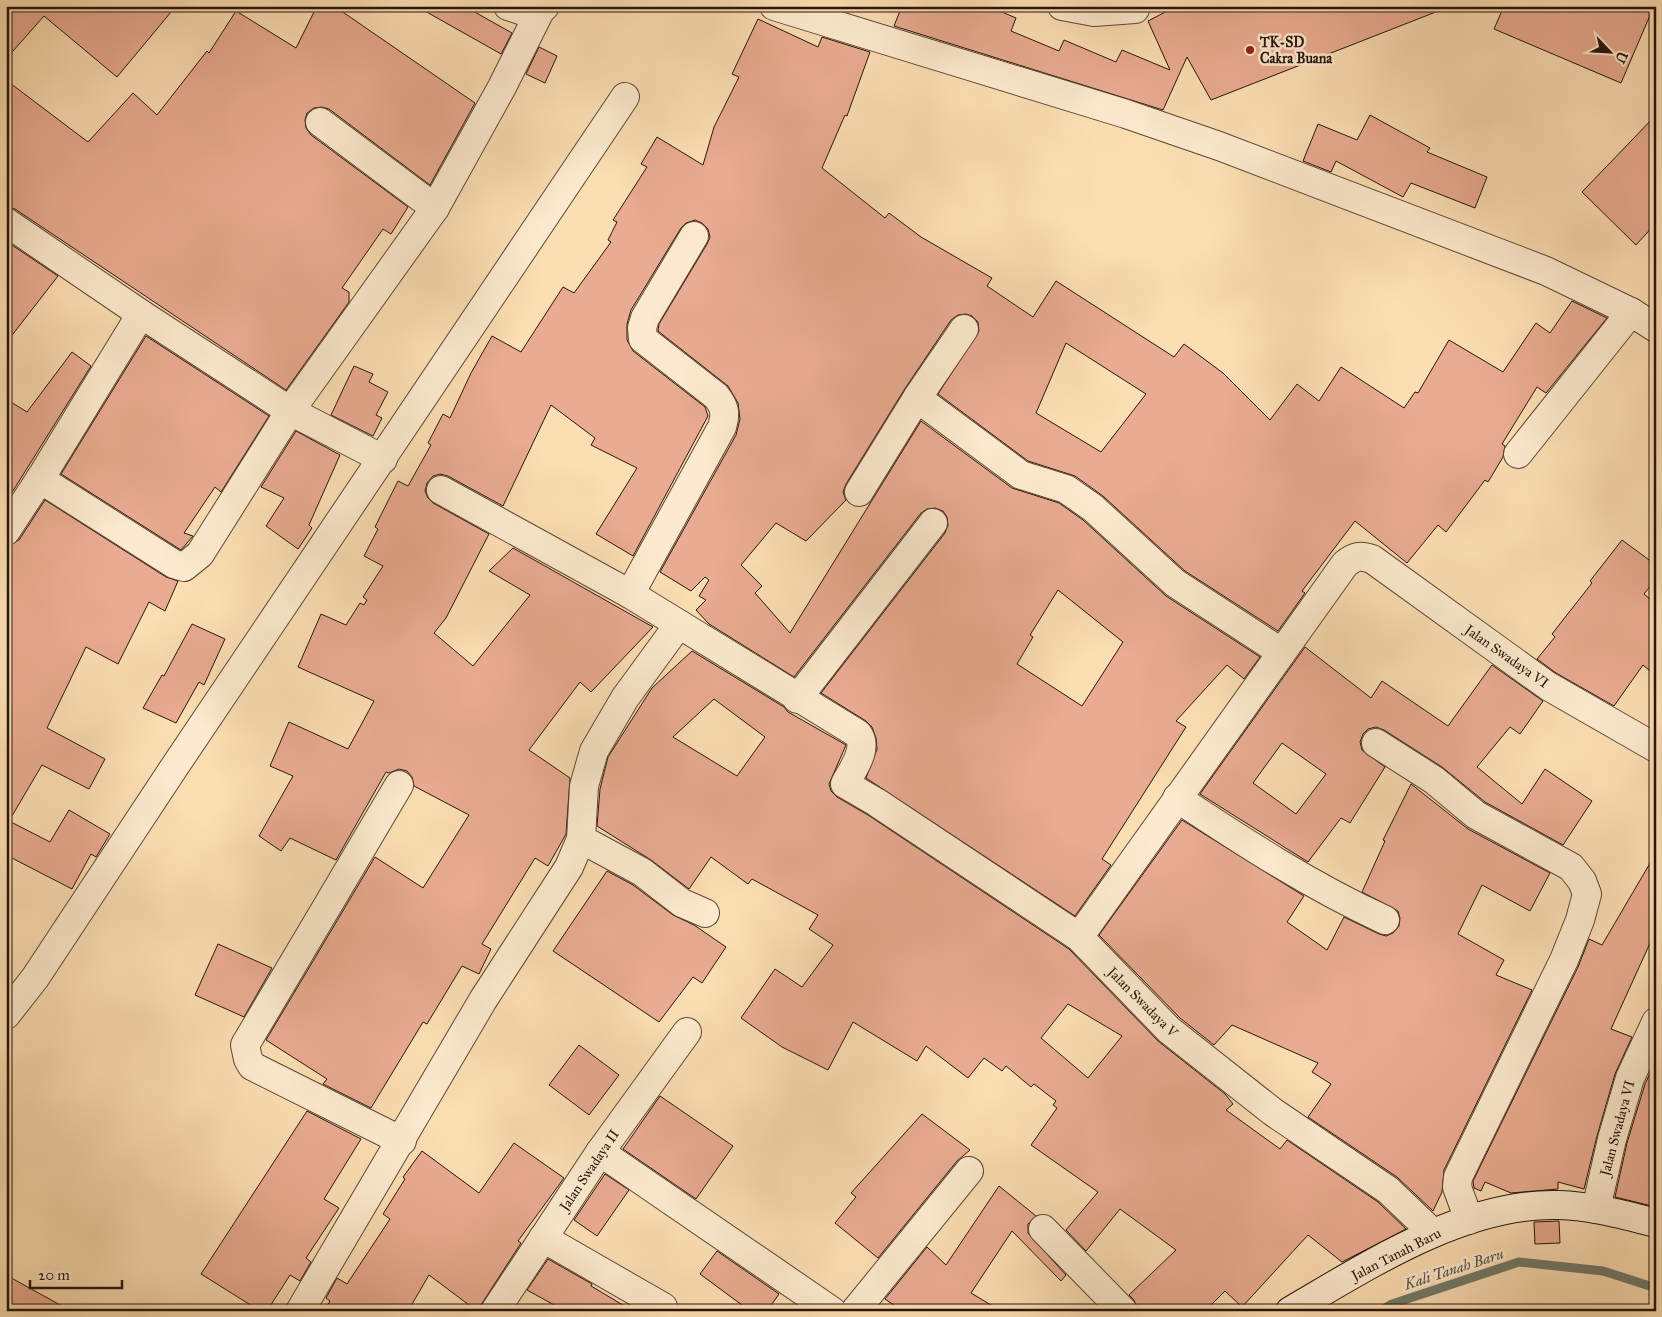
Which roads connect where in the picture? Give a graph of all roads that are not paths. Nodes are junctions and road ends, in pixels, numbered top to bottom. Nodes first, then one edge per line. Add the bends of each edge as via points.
1 (508, 6) edge
2 (774, 6) edge
3 (1062, 6) edge
4 (543, 9) edge
5 (1136, 9) dead end
6 (625, 97) dead end
7 (320, 122) dead end
8 (435, 208) junction
9 (6, 222) edge
10 (694, 236) dead end
11 (1631, 312) junction
12 (141, 314) junction
13 (1656, 328) edge
14 (964, 329) dead end
15 (917, 398) junction
16 (290, 410) junction
17 (1518, 454) dead end
18 (383, 459) junction
19 (40, 479) junction
20 (441, 490) dead end
21 (858, 492) dead end
22 (932, 523) dead end
23 (6, 531) edge
24 (630, 594) junction
25 (678, 624) junction
26 (1281, 652) junction
27 (797, 698) junction
28 (1376, 743) dead end
29 (1656, 748) edge
30 (399, 785) dead end
31 (1177, 798) junction
32 (581, 839) junction
33 (705, 913) dead end
34 (1385, 920) dead end
35 (1079, 937) junction
36 (6, 1015) edge
37 (1656, 1022) edge
38 (687, 1032) dead end
39 (402, 1141) junction
40 (600, 1152) junction
41 (969, 1170) dead end
42 (1596, 1208) junction
43 (1470, 1220) junction
44 (1656, 1223) edge
45 (1042, 1229) dead end
46 (1433, 1233) junction
47 (543, 1238) junction
48 (663, 1307) dead end
49 (300, 1311) edge
50 (495, 1311) edge
51 (832, 1311) edge
52 (856, 1311) edge
53 (1123, 1311) edge
54 (1290, 1311) edge

1 - 4 street via 530,13
2 - 11 street via 1126,114 1219,146 1546,271
3 - 5 street via 1094,12
4 - 8 street
6 - 18 street
7 - 8 street
8 - 16 street
9 - 12 street
10 - 24 street via 645,318 643,339 716,396 726,413 722,427
11 - 13 street
11 - 17 street
12 - 16 street
12 - 19 street
14 - 15 street
15 - 21 street
15 - 26 street via 1021,475 1066,489 1093,508 1175,583
16 - 18 street
16 - 19 street via 200,554 184,567 174,564
18 - 36 street via 35,978
19 - 23 street
20 - 24 street
22 - 27 street
24 - 25 street
25 - 27 street
25 - 32 street via 625,698 594,751 584,786
26 - 29 street, Jalan Swadaya VI via 1345,564 1354,557 1363,556 1372,559 1548,686
26 - 31 street
27 - 35 street, Jalan Swadaya V via 858,734 863,741 862,750 845,784
28 - 43 street via 1434,780 1476,815 1570,867 1587,894 1564,960 1458,1177 1457,1187
30 - 39 street via 245,1045 252,1066
31 - 34 street via 1272,861
31 - 35 street
32 - 33 street via 642,872 682,902
32 - 39 street via 569,866 483,1000
35 - 46 street, Jalan Swadaya V via 1169,1030 1273,1112 1388,1190
37 - 42 street, Jalan Swadaya VI via 1630,1078
38 - 40 street, Jalan Swadaya II
39 - 49 street
40 - 47 street, Jalan Swadaya II
40 - 51 street
41 - 52 street
42 - 43 street, Jalan Tanah Baru via 1557,1205 1506,1210
42 - 44 street, Jalan Tanah Baru
43 - 46 street, Jalan Tanah Baru
45 - 53 street
46 - 54 street, Jalan Tanah Baru
47 - 48 street
47 - 50 street, Jalan Swadaya II

